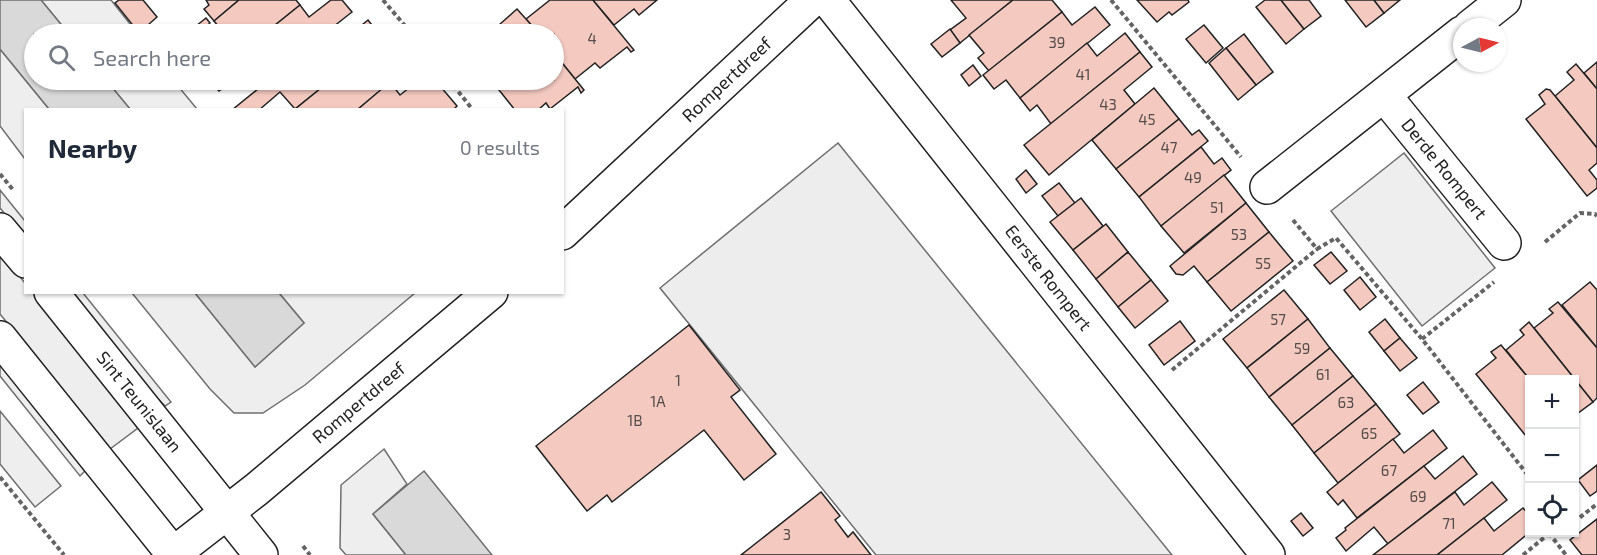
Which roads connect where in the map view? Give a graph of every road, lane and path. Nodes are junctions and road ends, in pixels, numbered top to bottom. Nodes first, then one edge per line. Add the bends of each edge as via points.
1 (383, 0) edge
2 (812, 0) edge
3 (828, 0) edge
4 (1111, 0) edge
5 (1504, 0) edge
6 (1481, 18) edge
7 (403, 24) edge
8 (1453, 40) edge
9 (456, 90) edge
10 (1384, 95) junction
11 (471, 108) edge
12 (1267, 187) junction
13 (0, 230) edge
14 (564, 231) edge
15 (1504, 243) dead end
16 (1317, 249) junction
17 (24, 259) edge
18 (53, 294) edge
19 (489, 294) edge
20 (0, 338) edge
21 (1141, 396) junction
22 (1525, 472) edge
23 (0, 477) edge
24 (1597, 504) edge
25 (227, 512) junction
26 (1579, 519) edge
27 (1545, 537) edge
28 (1553, 537) edge
29 (64, 555) edge
30 (173, 555) edge
31 (261, 555) edge
32 (1268, 555) edge
33 (1523, 555) edge
34 (1566, 555) edge

1 - 7 path
2 - 14 street, Rompertdreef
3 - 21 street, Eerste Rompert
4 - 12 path
5 - 6 street
8 - 10 street
9 - 11 path
10 - 12 street
10 - 15 street, Derde Rompert
12 - 16 path
13 - 17 street
16 - 21 path
16 - 22 path via 1336,238 1422,339
18 - 25 street, Sint Teunislaan
19 - 25 street, Rompertdreef
20 - 30 street
21 - 32 street, Eerste Rompert
23 - 29 path
24 - 26 path
25 - 30 street
25 - 31 street, Sint Teunislaan
27 - 33 path
28 - 34 path

